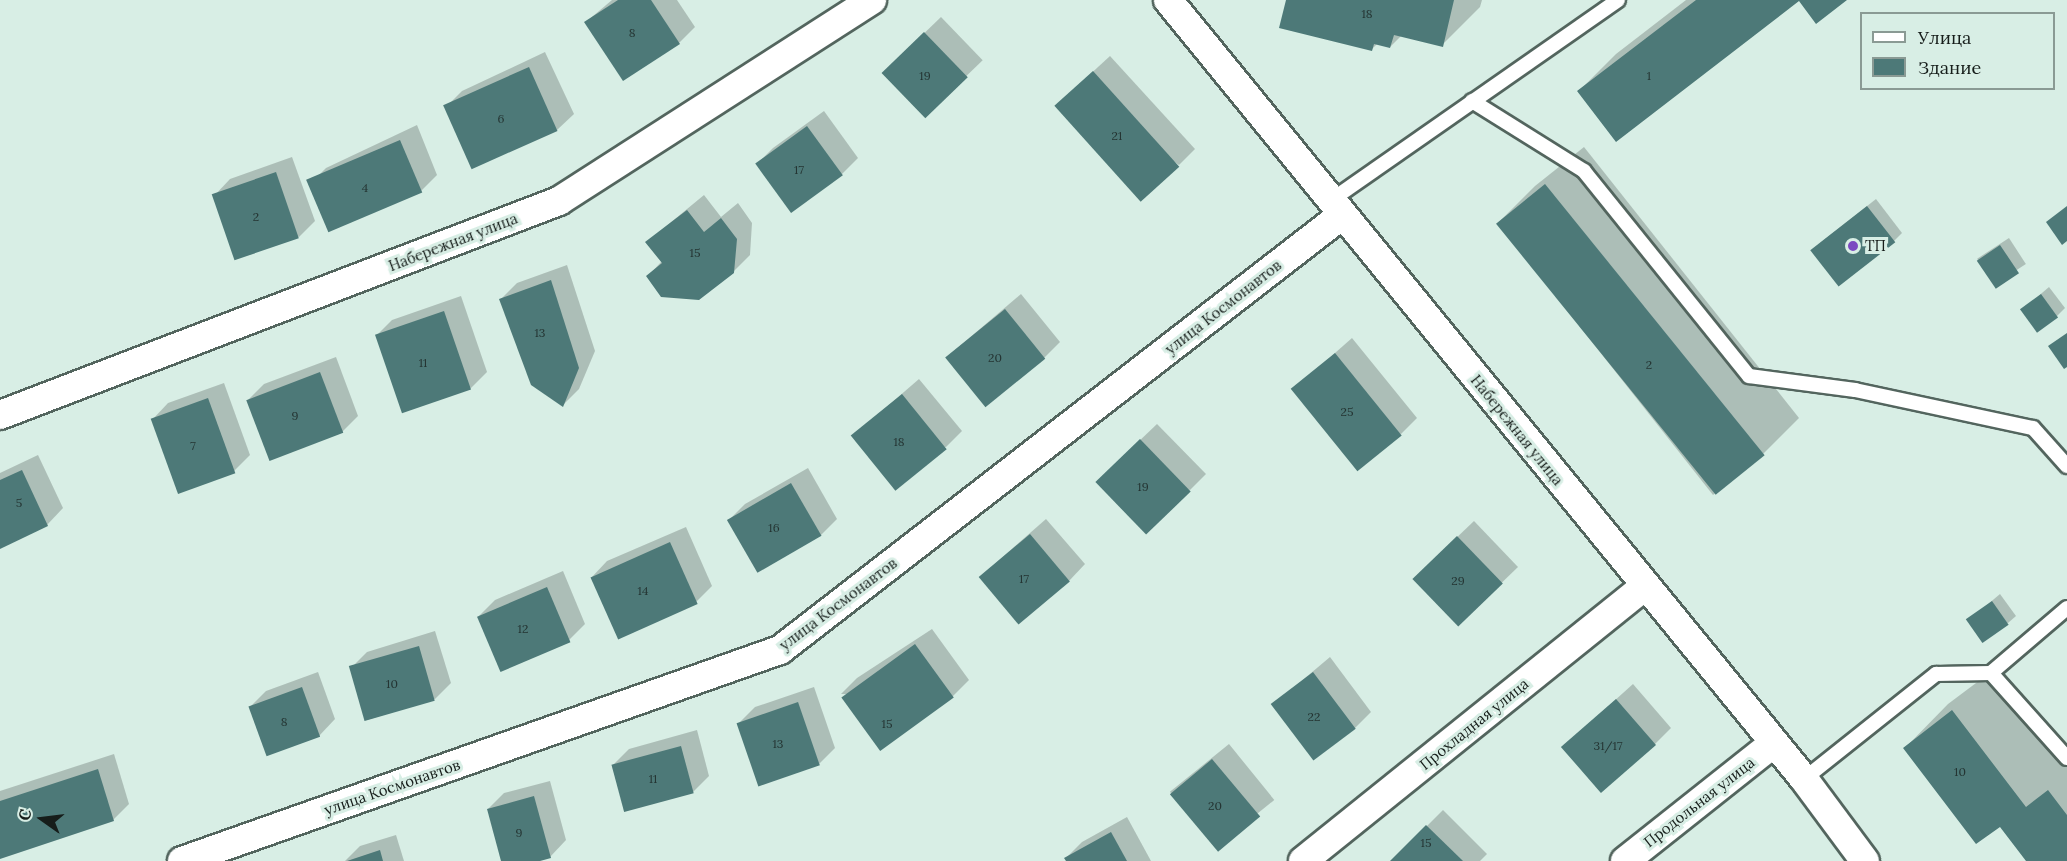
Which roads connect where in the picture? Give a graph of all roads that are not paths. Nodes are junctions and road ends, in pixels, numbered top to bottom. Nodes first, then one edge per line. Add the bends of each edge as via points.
1 (872, 0) edge
2 (1168, 0) edge
3 (1618, 0) edge
4 (1472, 101) junction
5 (1336, 208) junction
6 (0, 416) edge
7 (2067, 466) edge
8 (1645, 586) junction
9 (2067, 608) edge
10 (1991, 673) junction
11 (1774, 743) junction
12 (2067, 758) edge
13 (1804, 779) junction
14 (182, 861) edge
15 (1303, 861) edge
16 (1625, 861) edge
17 (1865, 861) edge

1 - 6 street, Набережная улица via 559,201
2 - 5 street, Набережная улица
3 - 4 lane
4 - 5 lane
4 - 7 lane via 1584,171 1749,376 1855,390 2033,428
5 - 8 street, Набережная улица
5 - 14 street, улица Космонавтов via 780,650
8 - 11 street, Набережная улица
8 - 15 street, Прохладная улица
9 - 10 lane
10 - 12 lane
10 - 13 lane via 1936,675
11 - 13 street, Набережная улица
11 - 16 street, Продольная улица
13 - 17 street, Набережная улица

